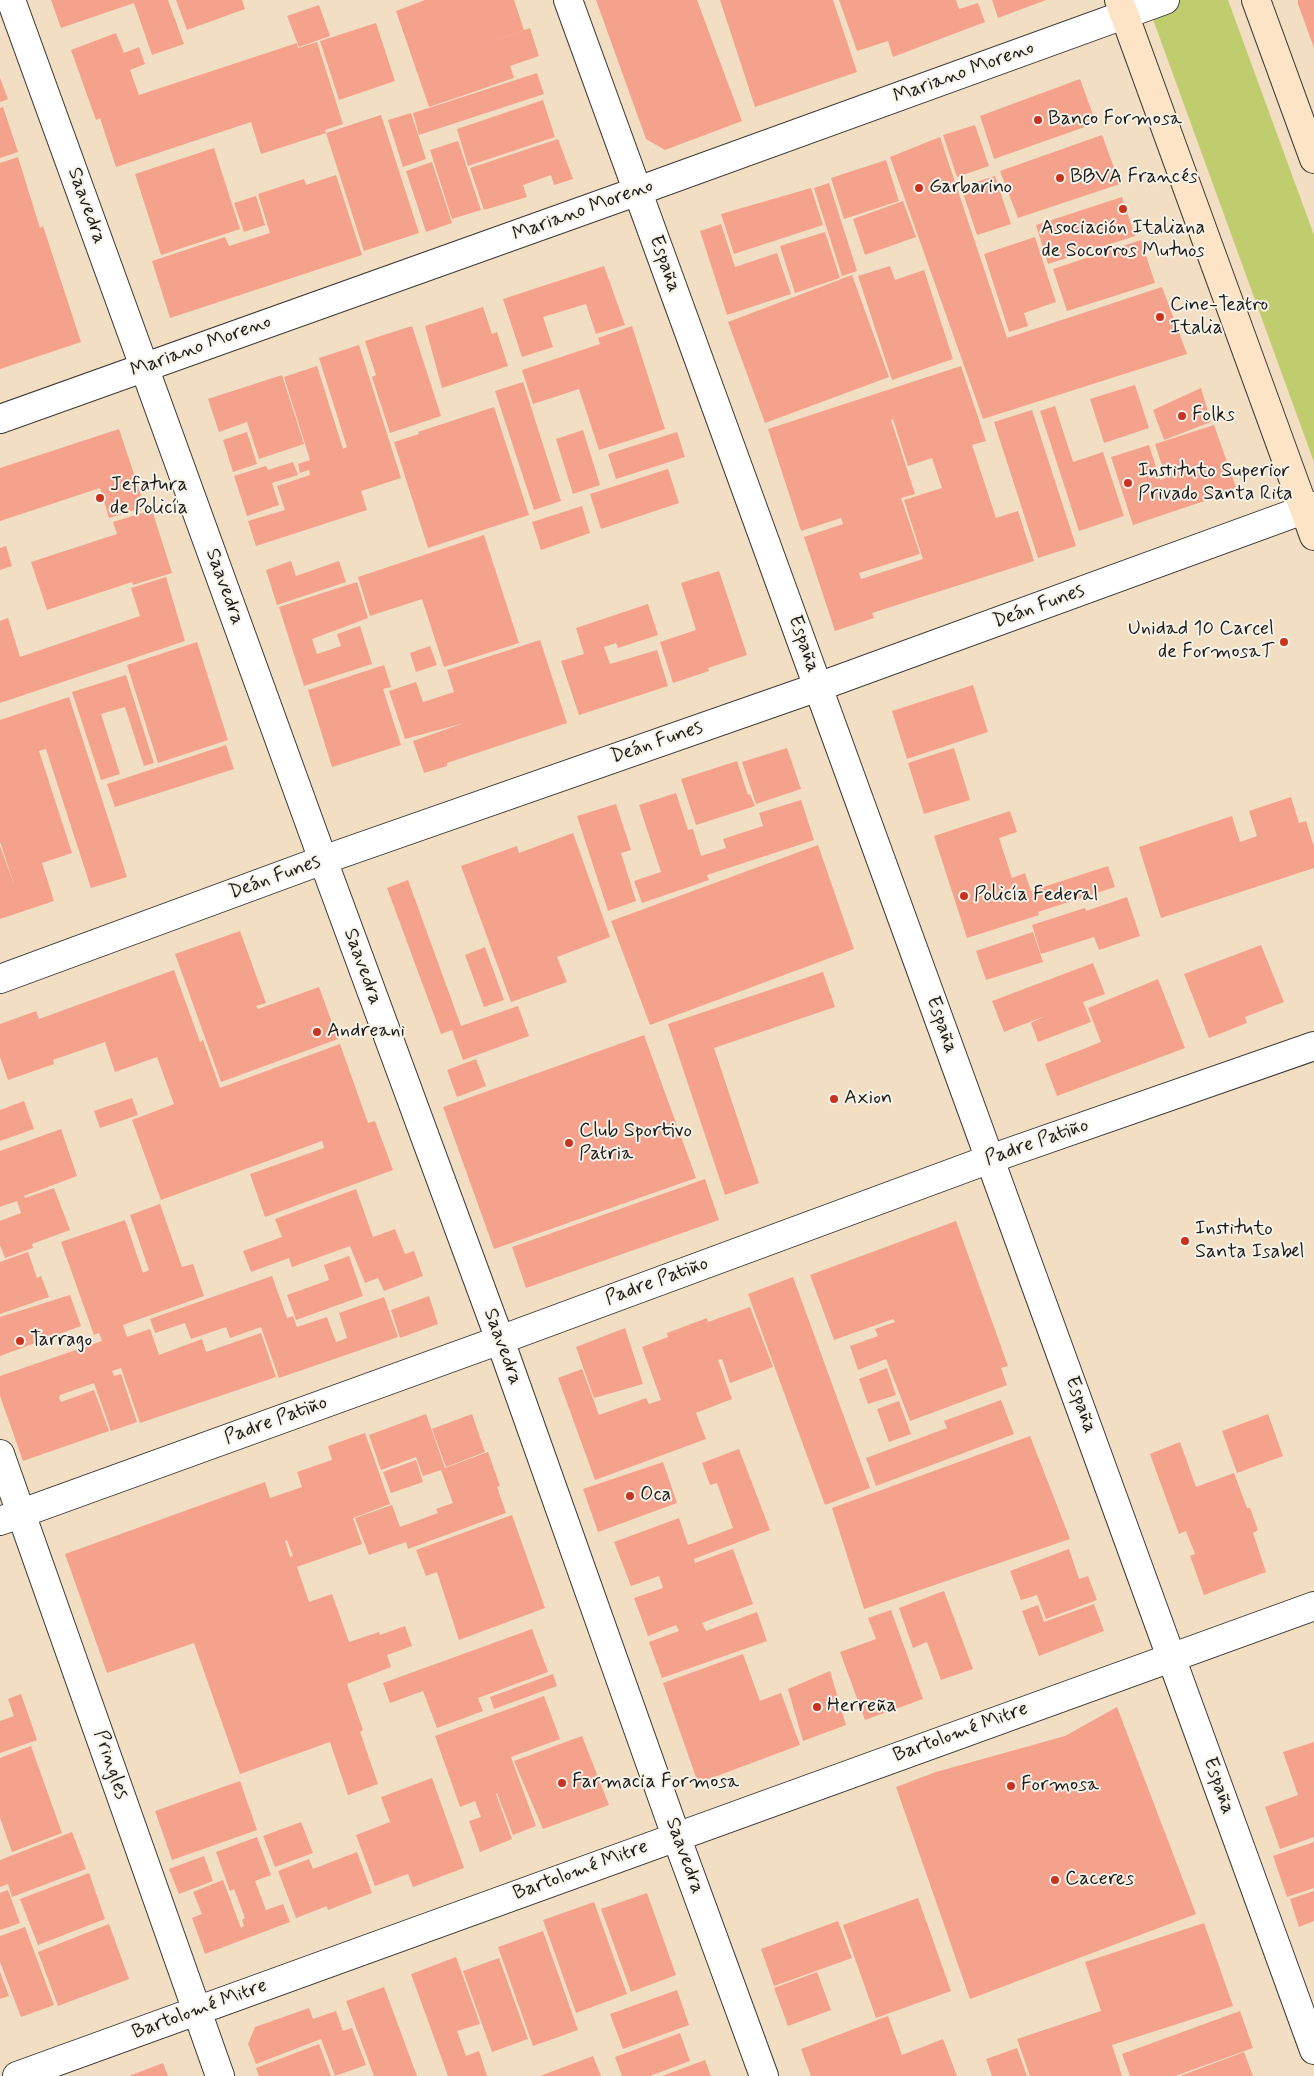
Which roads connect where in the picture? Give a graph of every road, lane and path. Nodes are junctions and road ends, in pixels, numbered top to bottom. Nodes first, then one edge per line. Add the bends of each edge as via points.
1 (12, 0) edge
2 (568, 0) edge
3 (1165, 0) edge
4 (1256, 0) edge
5 (1122, 7) edge
6 (1314, 159) edge
7 (638, 191) junction
8 (145, 367) junction
9 (0, 419) edge
10 (1309, 508) edge
11 (1314, 536) edge
12 (818, 687) junction
13 (323, 860) junction
14 (0, 979) edge
15 (1314, 1046) edge
16 (990, 1159) junction
17 (500, 1340) junction
18 (0, 1454) edge
19 (11, 1517) edge
20 (1314, 1606) edge
21 (1171, 1658) junction
22 (676, 1836) junction
23 (197, 2011) junction
24 (1314, 2050) edge
25 (17, 2076) edge
26 (220, 2076) edge
27 (764, 2076) edge

1 - 8 street, Saavedra
2 - 7 street, España
3 - 5 street, Mariano Moreno
4 - 6 main road
5 - 7 street, Mariano Moreno
5 - 10 main road
7 - 8 street, Mariano Moreno
7 - 12 street, España
8 - 9 street, Mariano Moreno
8 - 13 street, Saavedra
10 - 11 main road
10 - 12 street, Deán Funes
12 - 13 street, Deán Funes
12 - 16 street, España
13 - 14 street, Deán Funes
13 - 17 street, Saavedra
15 - 16 street, Padre Patiño
16 - 17 street, Padre Patiño
16 - 21 street, España
17 - 19 street, Padre Patiño
17 - 22 street, Saavedra
18 - 19 street, Pringles
19 - 23 street, Pringles
20 - 21 street, Bartolomé Mitre
21 - 22 street, Bartolomé Mitre
21 - 24 street, España
22 - 23 street, Bartolomé Mitre
22 - 27 street, Saavedra
23 - 25 street, Bartolomé Mitre
23 - 26 street, Pringles

